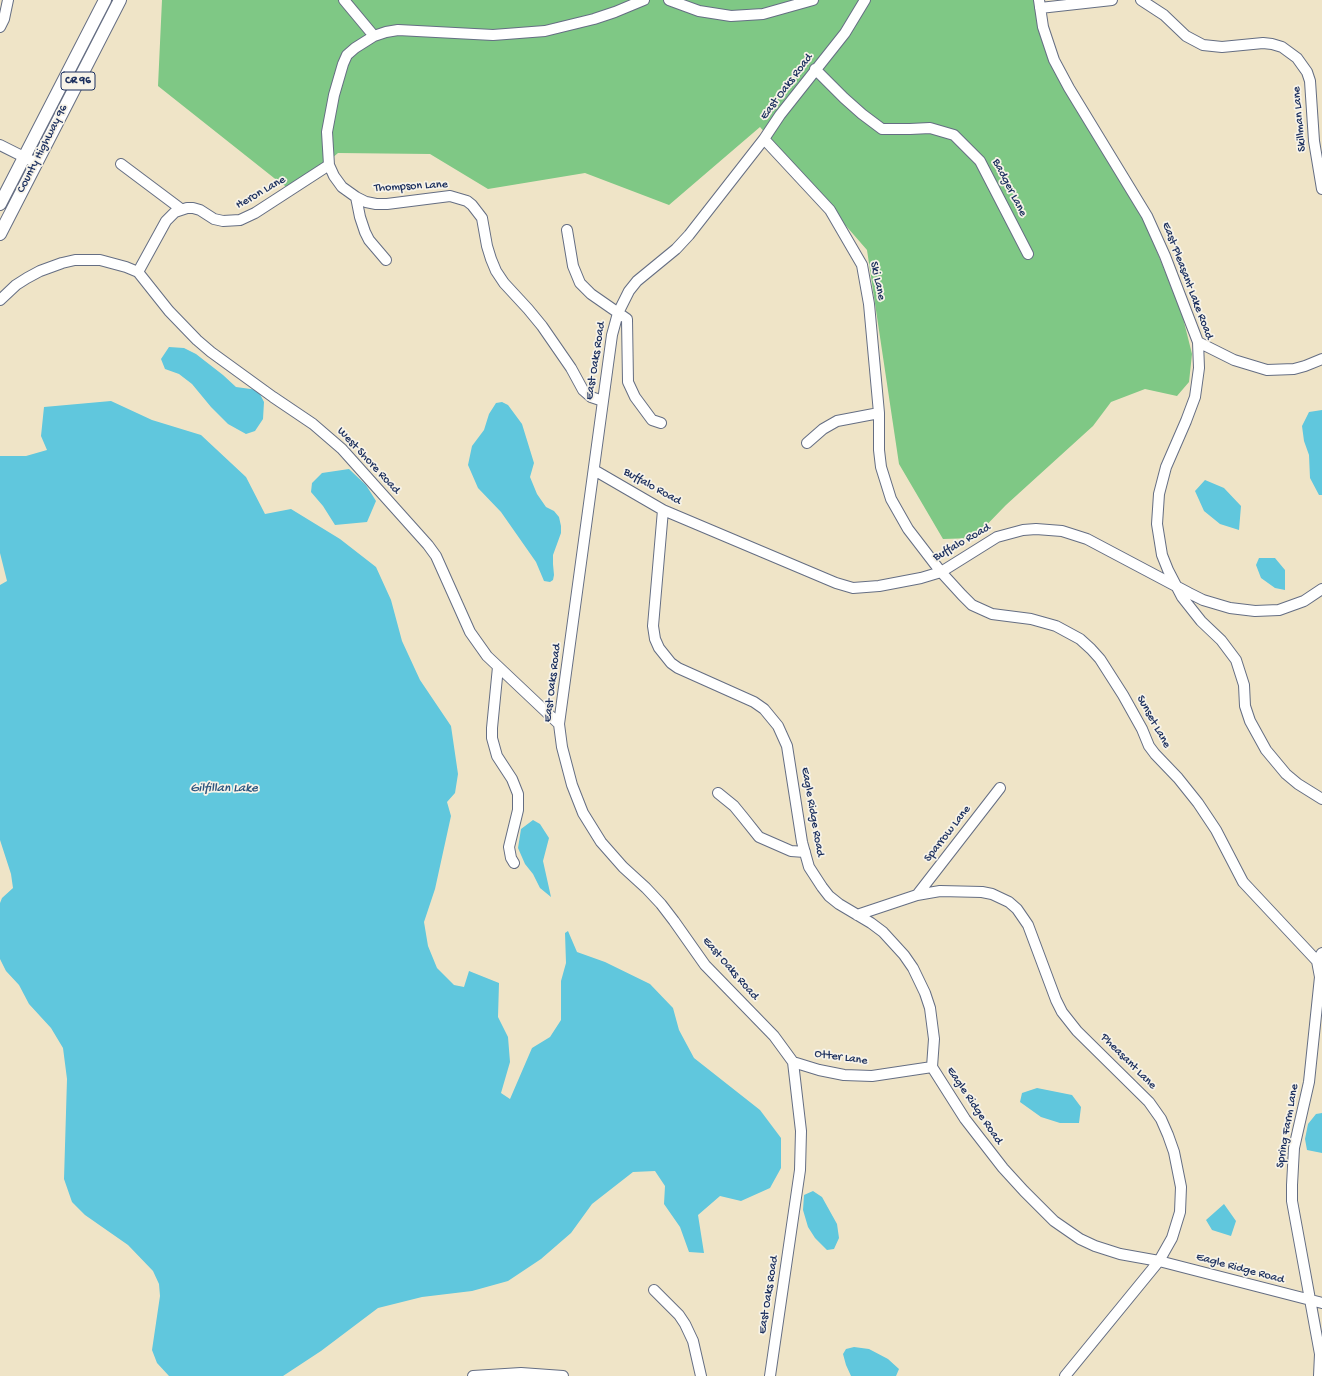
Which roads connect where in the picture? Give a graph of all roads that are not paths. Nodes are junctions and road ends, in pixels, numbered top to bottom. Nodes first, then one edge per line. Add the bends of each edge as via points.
1 (8, 0) edge
2 (105, 0) edge
3 (120, 0) edge
4 (344, 0) edge
5 (644, 0) edge
6 (669, 0) edge
7 (812, 0) edge
8 (865, 0) edge
9 (1112, 0) edge
10 (1141, 0) edge
11 (1039, 4) edge
12 (0, 27) edge
13 (374, 36) junction
14 (816, 69) junction
15 (764, 139) junction
16 (0, 145) edge
17 (24, 157) junction
18 (36, 163) junction
19 (121, 164) dead end
20 (329, 165) junction
21 (1322, 189) edge
22 (356, 197) junction
23 (0, 204) edge
24 (181, 209) junction
25 (567, 230) dead end
26 (0, 234) edge
27 (1028, 254) dead end
28 (386, 260) dead end
29 (138, 272) junction
30 (0, 300) edge
31 (618, 313) junction
32 (1198, 342) junction
33 (1322, 359) edge
34 (603, 401) junction
35 (878, 413) junction
36 (661, 424) dead end
37 (807, 443) dead end
38 (594, 470) junction
39 (663, 510) junction
40 (941, 572) junction
41 (1176, 585) junction
42 (1322, 589) edge
43 (498, 667) junction
44 (559, 724) junction
45 (1000, 788) dead end
46 (718, 793) dead end
47 (1322, 799) edge
48 (805, 852) junction
49 (514, 863) dead end
50 (916, 895) junction
51 (857, 915) junction
52 (1320, 957) edge
53 (793, 1062) junction
54 (932, 1067) junction
55 (1159, 1261) junction
56 (654, 1290) dead end
57 (1311, 1301) junction
58 (1322, 1303) edge
59 (474, 1376) edge
60 (563, 1376) edge
61 (701, 1376) edge
62 (770, 1376) edge
63 (1064, 1376) edge
64 (1319, 1376) edge

1 - 12 street
2 - 17 main road, County Highway 96 / CR 96
3 - 18 main road, County Highway 96 / CR 96
4 - 13 street
5 - 13 street, Thompson Lane via 592,20 519,34 409,30
6 - 7 street via 699,11 731,16 763,14
8 - 14 street, East Oaks Road via 845,33
9 - 11 street
10 - 21 street, Skillman Lane via 1164,15 1186,36 1203,44 1222,47 1272,44 1297,58 1305,68 1310,81 1314,141
11 - 32 street, East Pleasant Lake Road via 1043,27 1054,60 1147,216
13 - 20 street, Thompson Lane via 347,55 343,64 327,132
14 - 15 street, East Oaks Road
14 - 27 street, Badger Lane via 844,98 882,129 930,128 954,135 980,161
15 - 31 street, East Oaks Road via 687,237 637,281
15 - 35 street, Ski Lane via 830,210 862,264 869,304
16 - 17 street
17 - 18 street
17 - 23 main road, County Highway 96 / CR 96
18 - 26 main road, County Highway 96 / CR 96
19 - 24 street
20 - 22 street, Thompson Lane via 342,187
20 - 24 street, Heron Lane via 240,220 223,221 193,208
22 - 28 street via 365,232
22 - 34 street, Thompson Lane via 366,202 387,204 450,196 472,205 482,218 486,246 504,283 542,326 583,390 591,397
24 - 29 street via 166,221
25 - 31 street via 572,266 578,280 591,294
29 - 30 street via 100,260 68,262 52,266 27,278
29 - 43 street, West Shore Road via 169,311 197,340 313,424 342,449 431,549 442,567 470,632
31 - 34 street, East Oaks Road via 612,335
31 - 36 street via 627,319 627,374 631,391 652,420
32 - 33 street via 1234,360 1267,370 1294,369
32 - 41 street, East Pleasant Lake Road via 1199,368 1195,397 1162,480 1157,510 1158,540
34 - 38 street, East Oaks Road
35 - 37 street via 837,421
35 - 40 street, Ski Lane via 881,467 891,499 908,529
38 - 39 street, Buffalo Road
38 - 44 street, East Oaks Road
39 - 40 street, Buffalo Road via 853,588 879,586
39 - 48 street, Eagle Ridge Road via 653,626 655,639 664,655 674,665 754,702 764,709 778,726 787,746
40 - 41 street, Buffalo Road via 997,538 1022,530 1049,529 1087,539
40 - 52 street, Sunset Lane via 972,605 992,614 1031,619 1056,626 1080,639 1091,649 1123,695 1149,746 1198,803 1216,830 1243,882
41 - 42 street, Buffalo Road via 1202,600 1217,605 1255,611 1279,610 1304,601
41 - 47 street, East Pleasant Lake Road via 1191,610 1222,640 1236,660 1244,685 1245,706 1266,750 1286,774
43 - 44 street, West Shore Road
43 - 49 street via 492,738 498,756 518,794 518,810 509,847 510,858
44 - 53 street, East Oaks Road via 572,785 584,813 601,842 660,904 705,965 774,1036
45 - 50 street, Sparrow Lane
46 - 48 street via 734,806 759,837 791,851
48 - 51 street, Eagle Ridge Road via 809,866 822,887 839,904
50 - 51 street, Pheasant Lane
50 - 55 street, Pheasant Lane via 940,891 982,892 1001,898 1017,909 1028,925 1062,1012 1156,1110 1174,1152 1181,1200 1175,1231
51 - 54 street, Eagle Ridge Road via 883,932 894,943 920,982 933,1024
52 - 57 street, Spring Farm Lane via 1309,1082 1294,1148 1292,1178 1292,1201
53 - 54 street, Otter Lane via 844,1075 872,1076
53 - 62 street, East Oaks Road via 801,1131 800,1170
54 - 55 street, Eagle Ridge Road via 983,1144 1054,1221 1095,1246 1120,1254
55 - 57 street, Eagle Ridge Road
55 - 63 street, Pheasant Lane
56 - 61 street via 685,1324 693,1342
57 - 58 street, Eagle Ridge Road
57 - 64 street, Spring Farm Lane via 1320,1354
59 - 60 street via 521,1373

